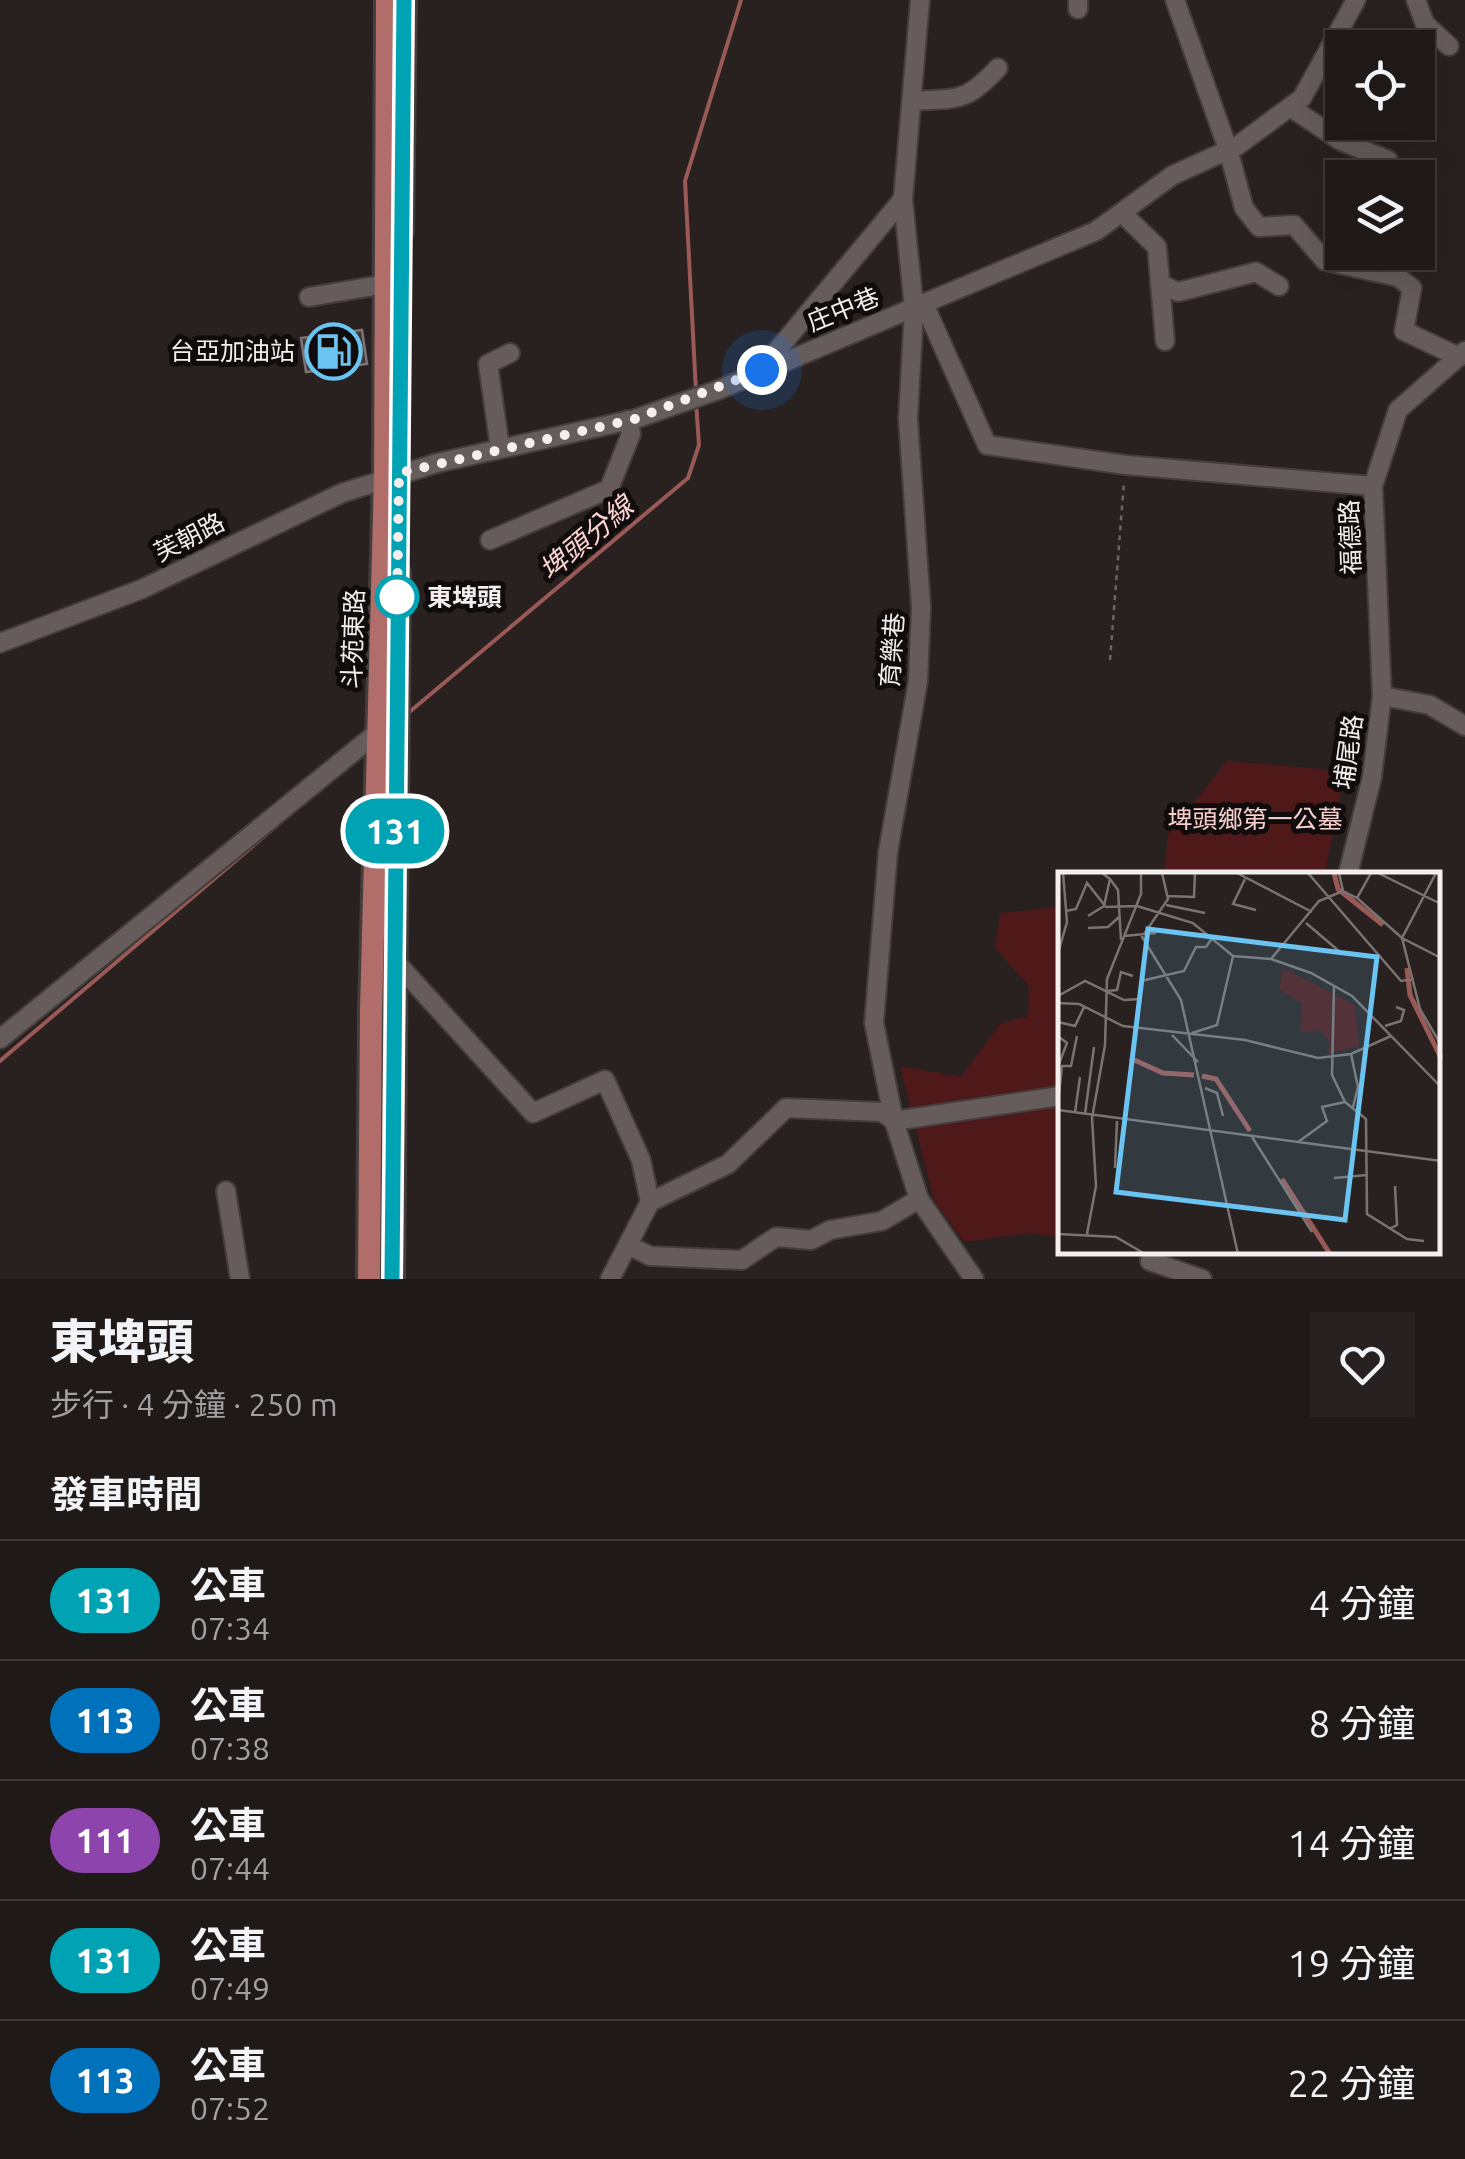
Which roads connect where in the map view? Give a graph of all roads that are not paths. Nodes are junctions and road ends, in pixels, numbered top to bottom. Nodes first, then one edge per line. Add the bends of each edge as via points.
1 (388, 0) edge
2 (404, 0) edge
3 (920, 0) edge
4 (1175, 0) edge
5 (1356, 0) edge
6 (1416, 0) edge
7 (1449, 46) dead end
8 (998, 68) dead end
9 (395, 74) junction
10 (913, 100) junction
11 (1290, 106) junction
12 (1228, 150) junction
13 (1388, 160) dead end
14 (903, 200) junction
15 (1123, 214) junction
16 (1160, 284) junction
17 (1279, 286) dead end
18 (310, 296) dead end
19 (391, 298) junction
20 (919, 306) junction
21 (1165, 341) dead end
22 (510, 354) dead end
23 (1462, 354) edge
24 (762, 370) junction
25 (628, 420) junction
26 (500, 448) junction
27 (392, 475) junction
28 (1373, 486) junction
29 (490, 540) dead end
30 (0, 643) edge
31 (1382, 696) junction
32 (396, 715) junction
33 (1465, 726) edge
34 (378, 733) junction
35 (1348, 872) edge
36 (394, 960) junction
37 (0, 1039) edge
38 (1058, 1096) edge
39 (894, 1121) junction
40 (226, 1190) dead end
41 (918, 1199) junction
42 (650, 1202) junction
43 (628, 1246) junction
44 (1154, 1256) edge
45 (240, 1279) edge
46 (369, 1279) edge
47 (392, 1279) edge
48 (610, 1279) edge
49 (974, 1279) edge
50 (1140, 1279) edge
51 (1202, 1279) edge

1 - 9 main road, 斗苑東路
2 - 9 main road, 斗苑東路
3 - 10 street, 育樂巷
4 - 12 street
5 - 11 street, 庄中巷 via 1332,51
6 - 7 street via 1425,24
8 - 10 street via 974,94
9 - 19 main road, 斗苑東路
10 - 14 street, 育樂巷
11 - 12 street, 庄中巷
11 - 13 street via 1341,141
12 - 15 street, 庄中巷 via 1172,175
12 - 23 street via 1244,208 1259,228 1294,225 1326,261 1398,276 1412,288 1404,332
14 - 20 street, 育樂巷
14 - 24 street
15 - 16 street via 1157,246
15 - 20 street, 庄中巷
16 - 17 street via 1178,292 1256,272
16 - 21 street
18 - 19 street
19 - 27 main road, 斗苑東路
20 - 24 street, 庄中巷
20 - 28 street via 987,444 1126,465
20 - 39 street, 育樂巷 via 908,419 918,681 888,852 874,1022
22 - 26 street via 488,364
23 - 28 street, 福德路 via 1398,410
24 - 25 street, 庄中巷
25 - 26 street, 庄中巷
25 - 29 street via 631,434 609,489
26 - 27 street, 庄中巷
27 - 30 street, 芙朝路 via 142,589
27 - 32 main road, 斗苑東路
27 - 34 main road, 斗苑東路
28 - 31 street, 福德路
31 - 33 street via 1430,705
31 - 35 street, 埔尾路 via 1372,777
32 - 34 street
32 - 36 main road, 斗苑東路
34 - 37 street
34 - 46 main road, 斗苑東路
36 - 42 street via 534,1113 604,1080 641,1160
36 - 47 main road, 斗苑東路
38 - 39 street
39 - 41 street, 育樂巷
39 - 42 street via 882,1112 786,1108 728,1164
40 - 45 street
41 - 43 street via 882,1221 811,1240 776,1237 742,1260 650,1256
41 - 49 street, 育樂巷
42 - 43 street
43 - 48 street
44 - 50 street
44 - 51 street

